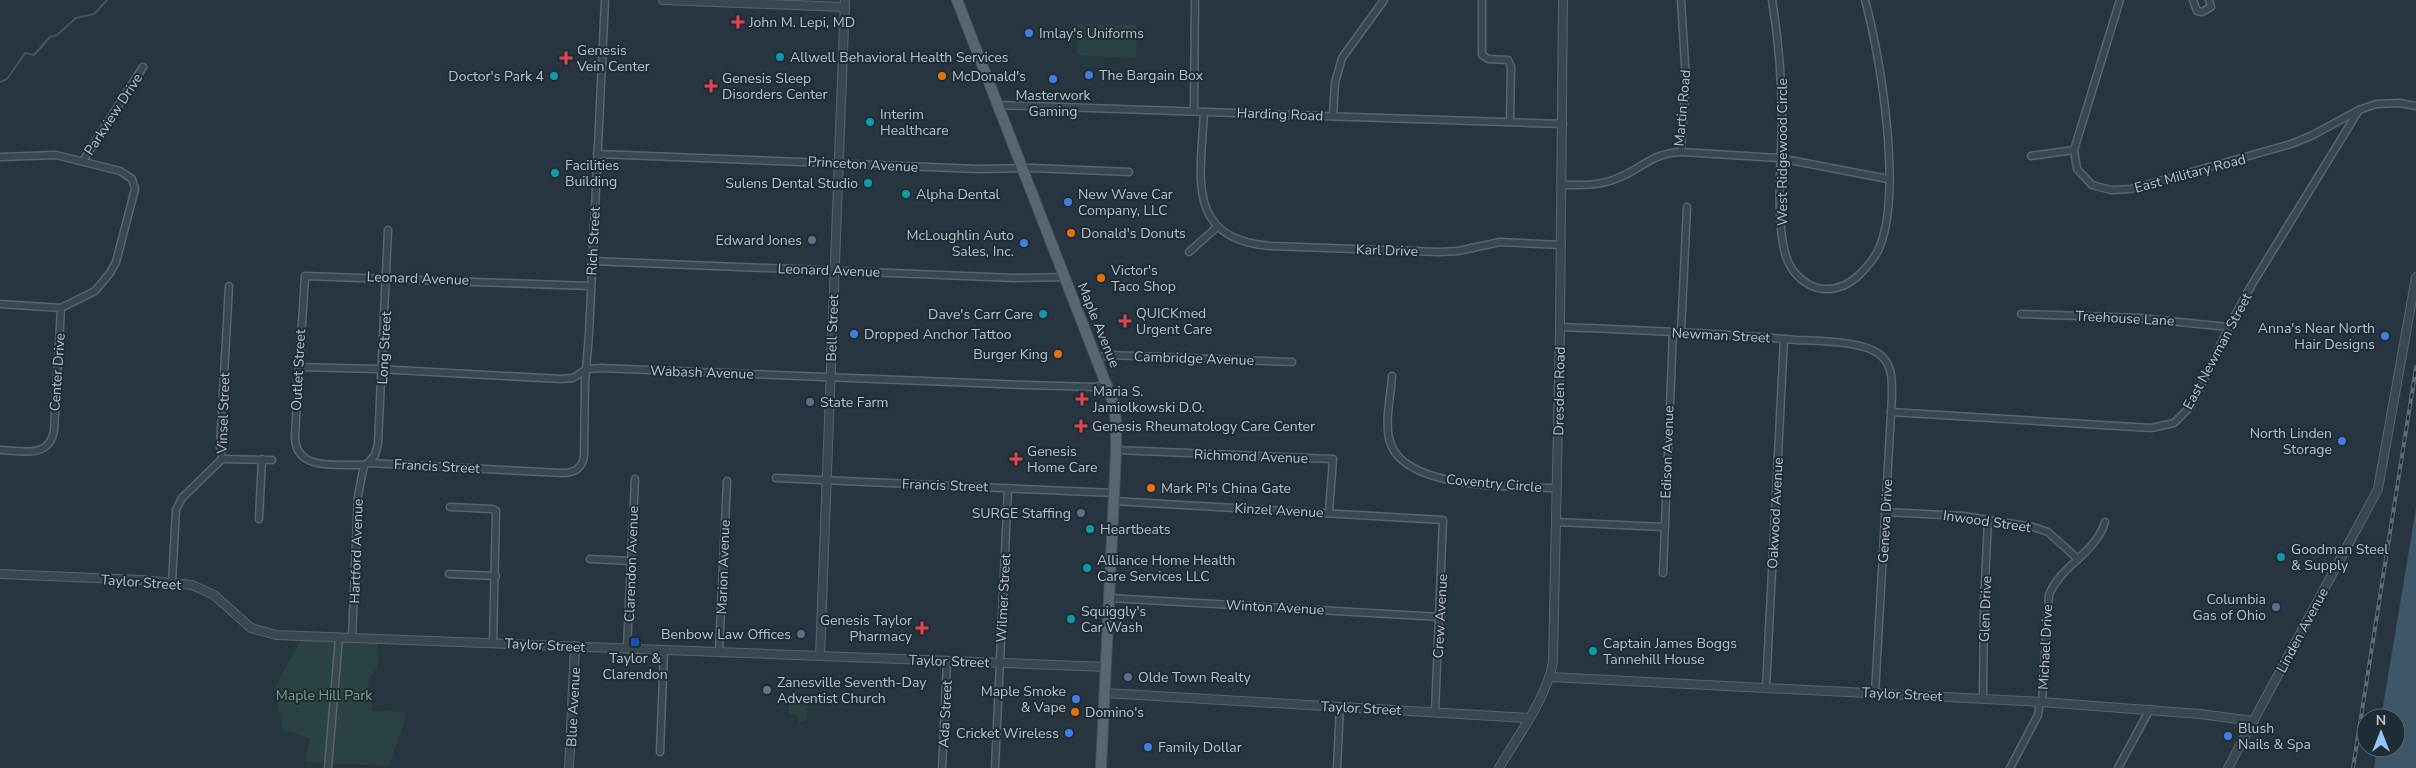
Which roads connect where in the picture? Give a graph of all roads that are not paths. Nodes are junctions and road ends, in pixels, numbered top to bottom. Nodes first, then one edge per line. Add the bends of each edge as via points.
1 (605, 0) edge
2 (663, 0) edge
3 (957, 0) edge
4 (1195, 0) edge
5 (1384, 0) edge
6 (1482, 0) edge
7 (1564, 0) edge
8 (1681, 0) edge
9 (1772, 0) edge
10 (1865, 0) edge
11 (2120, 0) edge
12 (2193, 0) edge
13 (2209, 0) edge
14 (717, 1) edge
15 (845, 4) edge
16 (143, 67) dead end
17 (998, 105) junction
18 (2416, 106) edge
19 (2359, 110) junction
20 (1194, 111) junction
21 (1204, 112) junction
22 (1333, 116) junction
23 (1510, 122) junction
24 (1563, 124) junction
25 (2074, 150) junction
26 (1682, 152) junction
27 (597, 154) junction
28 (2031, 156) dead end
29 (0, 157) edge
30 (1780, 158) junction
31 (82, 161) junction
32 (839, 163) junction
33 (1022, 169) junction
34 (1129, 172) dead end
35 (1888, 179) junction
36 (1562, 185) junction
37 (1687, 207) dead end
38 (1217, 227) junction
39 (388, 230) dead end
40 (1561, 245) junction
41 (1190, 252) dead end
42 (592, 261) junction
43 (835, 270) junction
44 (305, 276) joint
45 (387, 277) junction
46 (1065, 277) junction
47 (2416, 277) edge
48 (229, 286) dead end
49 (590, 286) junction
50 (0, 304) edge
51 (61, 308) junction
52 (2021, 314) dead end
53 (1560, 327) junction
54 (2229, 327) junction
55 (1673, 332) junction
56 (1681, 332) junction
57 (1784, 338) junction
58 (1879, 354) joint
59 (1097, 358) junction
60 (1292, 362) dead end
61 (299, 367) junction
62 (383, 369) junction
63 (587, 369) junction
64 (1392, 376) dead end
65 (830, 377) junction
66 (1108, 384) junction
67 (1891, 412) junction
68 (0, 450) edge
69 (1116, 450) junction
70 (222, 458) junction
71 (262, 459) junction
72 (272, 460) dead end
73 (307, 461) joint
74 (366, 464) junction
75 (568, 473) joint
76 (776, 478) dead end
77 (635, 479) dead end
78 (826, 480) junction
79 (727, 481) dead end
80 (1008, 488) junction
81 (1557, 488) junction
82 (1114, 497) junction
83 (450, 507) dead end
84 (1329, 512) junction
85 (1885, 512) junction
86 (259, 519) dead end
87 (1988, 519) junction
88 (1444, 520) joint
89 (1556, 522) junction
90 (2105, 522) dead end
91 (1664, 527) junction
92 (590, 559) dead end
93 (2078, 559) junction
94 (631, 561) junction
95 (1663, 573) dead end
96 (0, 574) edge
97 (449, 574) dead end
98 (496, 576) junction
99 (172, 583) junction
100 (1109, 598) junction
101 (1441, 617) junction
102 (339, 638) junction
103 (352, 638) junction
104 (493, 642) junction
105 (576, 646) junction
106 (627, 648) junction
107 (664, 650) junction
108 (719, 652) junction
109 (820, 656) junction
110 (947, 661) junction
111 (1000, 663) junction
112 (1106, 667) junction
113 (1550, 677) junction
114 (1766, 688) junction
115 (1105, 693) junction
116 (1875, 693) junction
117 (1983, 699) junction
118 (2041, 702) junction
119 (1340, 707) junction
120 (2150, 709) junction
121 (1435, 712) junction
122 (1528, 718) junction
123 (2253, 721) junction
124 (660, 752) dead end
125 (328, 768) edge
126 (569, 768) edge
127 (942, 768) edge
128 (995, 768) edge
129 (1101, 768) edge
130 (1337, 768) edge
131 (1499, 768) edge
132 (2010, 768) edge
133 (2118, 768) edge
134 (2228, 768) edge

1 - 27 street, Rich Street
2 - 14 street
3 - 17 main road, Maple Avenue
4 - 20 street
5 - 22 street via 1342,58 1335,82
6 - 23 street via 1482,55 1488,59 1506,59 1511,67
7 - 24 street, Dresden Road
8 - 26 street, Martin Road via 1686,80
9 - 30 street, West Ridgewood Circle via 1781,66
10 - 35 street via 1882,82
11 - 25 street
12 - 13 street via 2197,11 2202,12 2211,7
14 - 15 street
15 - 32 street, Bell Street
16 - 31 street, Parkview Drive
17 - 20 street, Harding Road
17 - 33 main road, Maple Avenue
18 - 19 street, East Military Road via 2386,103
19 - 25 street, East Military Road via 2291,144 2131,189 2111,190 2092,185 2077,169
19 - 54 street, East Newman Street
20 - 21 street, Harding Road
21 - 22 street, Harding Road
21 - 38 street via 1201,189 1204,204
22 - 23 street, Harding Road
23 - 24 street, Harding Road
24 - 36 street, Dresden Road
25 - 28 street
26 - 30 street
26 - 36 street, Martin Road via 1666,152 1609,182
27 - 32 street, Princeton Avenue
27 - 42 street, Rich Street
29 - 31 street via 41,154
30 - 35 street
30 - 35 street, West Ridgewood Circle via 1783,237 1788,261 1801,280 1819,288 1838,288 1847,284 1867,268 1877,253 1888,210
31 - 51 street via 128,174 135,189 119,252 110,273 94,291
32 - 33 street, Princeton Avenue
32 - 43 street, Bell Street
33 - 34 street, Princeton Avenue
33 - 46 main road, Maple Avenue
36 - 40 street, Dresden Road
37 - 56 street
38 - 40 street, Karl Drive via 1245,243 1271,246 1448,252 1500,242
38 - 41 street
39 - 45 street, Long Street
40 - 53 street, Dresden Road
42 - 43 street, Leonard Avenue
42 - 49 street, Rich Street
43 - 46 street, Leonard Avenue
43 - 65 street, Bell Street
44 - 45 street, Leonard Avenue
44 - 61 street, Outlet Street
45 - 49 street, Leonard Avenue
45 - 62 street, Long Street
46 - 59 main road, Maple Avenue
47 - 123 street, Linden Avenue via 2381,479 2375,497
48 - 70 street, Vinsel Street
49 - 63 street, Rich Street
50 - 51 street
51 - 68 street, Center Drive via 51,442 38,451
52 - 54 street, Treehouse Lane via 2139,318
53 - 55 street, Newman Street
53 - 81 street, Dresden Road
54 - 67 street, East Newman Street via 2191,406 2178,420 2166,426
55 - 56 street, Newman Street
55 - 91 street, Edison Avenue
56 - 57 street, Newman Street
57 - 58 street, Newman Street via 1862,347
57 - 114 street, Oakwood Avenue
58 - 67 street, Geneva Drive via 1891,371
59 - 60 street, Cambridge Avenue via 1109,355
59 - 66 main road, Maple Avenue
61 - 62 street, Wabash Avenue
61 - 73 street, Outlet Street via 295,442 298,452
62 - 63 street, Wabash Avenue via 561,379 573,378
62 - 74 street, Long Street via 378,444 375,455
63 - 65 street, Wabash Avenue
63 - 75 street, Rich Street via 584,456 577,470
64 - 81 street, Coventry Circle via 1390,442 1406,462 1448,480
65 - 66 street, Wabash Avenue via 1088,387
65 - 78 street, Bell Street
66 - 69 main road, Maple Avenue via 1116,421
67 - 85 street, Geneva Drive
69 - 82 main road, Maple Avenue
69 - 84 street, Richmond Avenue via 1333,459
70 - 71 street
70 - 99 street, Vinsel Street via 182,498 176,510
71 - 72 street
71 - 86 street
73 - 74 street, Francis Street
74 - 75 street, Francis Street
74 - 103 street, Hartford Avenue via 359,478
76 - 78 street, Francis Street
77 - 94 street, Clarendon Avenue
78 - 80 street, Francis Street
78 - 109 street, Bell Street
79 - 108 street, Marion Avenue
80 - 82 street, Francis Street
80 - 111 street, Wilmer Street
81 - 89 street, Dresden Road
82 - 84 street, Kinzel Avenue
82 - 100 main road, Maple Avenue
83 - 98 street via 496,511
84 - 88 street, Kinzel Avenue
85 - 87 street, Inwood Street
85 - 116 street, Geneva Drive
87 - 93 street, Inwood Street via 2044,530
87 - 117 street, Glen Drive
88 - 101 street, Crew Avenue
89 - 91 street
89 - 113 street, Dresden Road via 1554,647
90 - 93 street, Michael Drive via 2101,536
91 - 95 street, Edison Avenue
92 - 94 street
93 - 118 street, Michael Drive via 2056,582 2049,595
94 - 106 street, Clarendon Avenue
96 - 99 street, Taylor Street
97 - 98 street
98 - 104 street
99 - 102 street, Taylor Street via 204,589 258,631
100 - 101 street, Winton Avenue
100 - 112 main road, Maple Avenue
101 - 121 street, Crew Avenue
102 - 103 street, Taylor Street
102 - 125 street
103 - 104 street, Taylor Street
104 - 105 street, Taylor Street
105 - 106 street, Taylor Street
105 - 126 street, Blue Avenue
106 - 107 street, Taylor Street
107 - 108 street, Taylor Street
107 - 124 street
108 - 109 street, Taylor Street
109 - 110 street, Taylor Street
110 - 111 street, Taylor Street
110 - 127 street, Ada Street
111 - 112 street, Taylor Street
111 - 128 street, Wilmer Street
112 - 115 main road, Maple Avenue
113 - 114 street, Taylor Street
113 - 122 street, Dresden Road
114 - 116 street, Taylor Street
115 - 119 street, Taylor Street
115 - 129 main road, Maple Avenue
116 - 117 street, Taylor Street
117 - 118 street, Taylor Street
118 - 120 street, Taylor Street
118 - 132 street, Michael Drive via 2038,715
119 - 121 street, Taylor Street
119 - 130 street
120 - 123 street, Taylor Street
120 - 133 street
121 - 122 street, Taylor Street
122 - 131 street, Dresden Road
123 - 134 street, Linden Avenue

